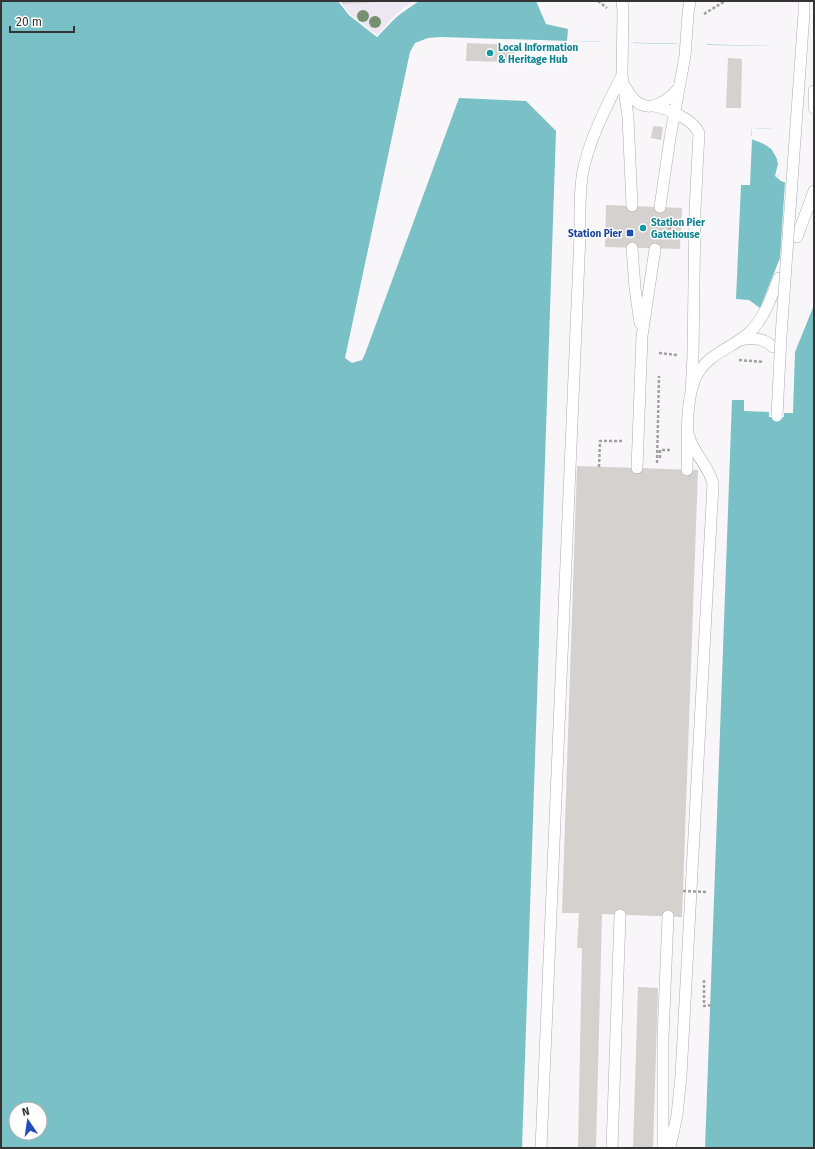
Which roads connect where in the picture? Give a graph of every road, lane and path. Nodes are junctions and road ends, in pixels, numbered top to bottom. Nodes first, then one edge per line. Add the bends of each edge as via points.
1 (598, 1) edge
2 (690, 1) edge
3 (725, 1) edge
4 (804, 1) edge
5 (623, 6) edge
6 (609, 11) dead end
7 (703, 14) dead end
8 (622, 75) junction
9 (679, 87) junction
10 (814, 91) edge
11 (654, 106) junction
12 (814, 108) edge
13 (675, 113) junction
14 (814, 191) edge
15 (632, 206) dead end
16 (660, 207) dead end
17 (797, 237) dead end
18 (632, 248) dead end
19 (655, 249) dead end
20 (779, 278) dead end
21 (764, 314) junction
22 (642, 336) junction
23 (738, 341) junction
24 (659, 376) dead end
25 (691, 392) junction
26 (777, 416) dead end
27 (688, 433) junction
28 (638, 442) junction
29 (657, 443) junction
30 (670, 456) dead end
31 (660, 458) dead end
32 (657, 463) dead end
33 (599, 467) dead end
34 (637, 468) dead end
35 (687, 470) dead end
36 (687, 891) junction
37 (708, 892) dead end
38 (620, 915) dead end
39 (668, 916) dead end
40 (704, 997) dead end
41 (713, 1005) dead end
42 (541, 1148) edge
43 (612, 1148) edge
44 (663, 1148) edge
45 (670, 1148) edge

1 - 6 path
2 - 9 lane
3 - 7 path
4 - 26 lane, bridge
5 - 8 lane
8 - 11 lane via 626,88 636,101
8 - 15 lane via 628,116
8 - 42 lane via 589,150 581,183
9 - 11 lane via 666,101
9 - 13 lane
10 - 12 lane
11 - 13 lane
13 - 16 lane
13 - 25 lane via 695,126 699,137
14 - 17 lane
18 - 22 lane
19 - 22 lane
20 - 21 lane
21 - 23 lane
21 - 23 lane via 764,332 773,346 765,340 754,338
22 - 28 lane
23 - 25 lane via 708,361 698,373
24 - 29 path
25 - 27 lane
27 - 35 lane
27 - 36 lane via 692,446 708,470 713,484
28 - 29 path
28 - 33 path via 600,441
28 - 34 lane
29 - 32 path
30 - 31 path via 670,450 660,450
36 - 37 path, bridge
36 - 45 lane via 679,1099
38 - 43 lane
39 - 44 lane via 663,1038
40 - 41 path via 704,1006

